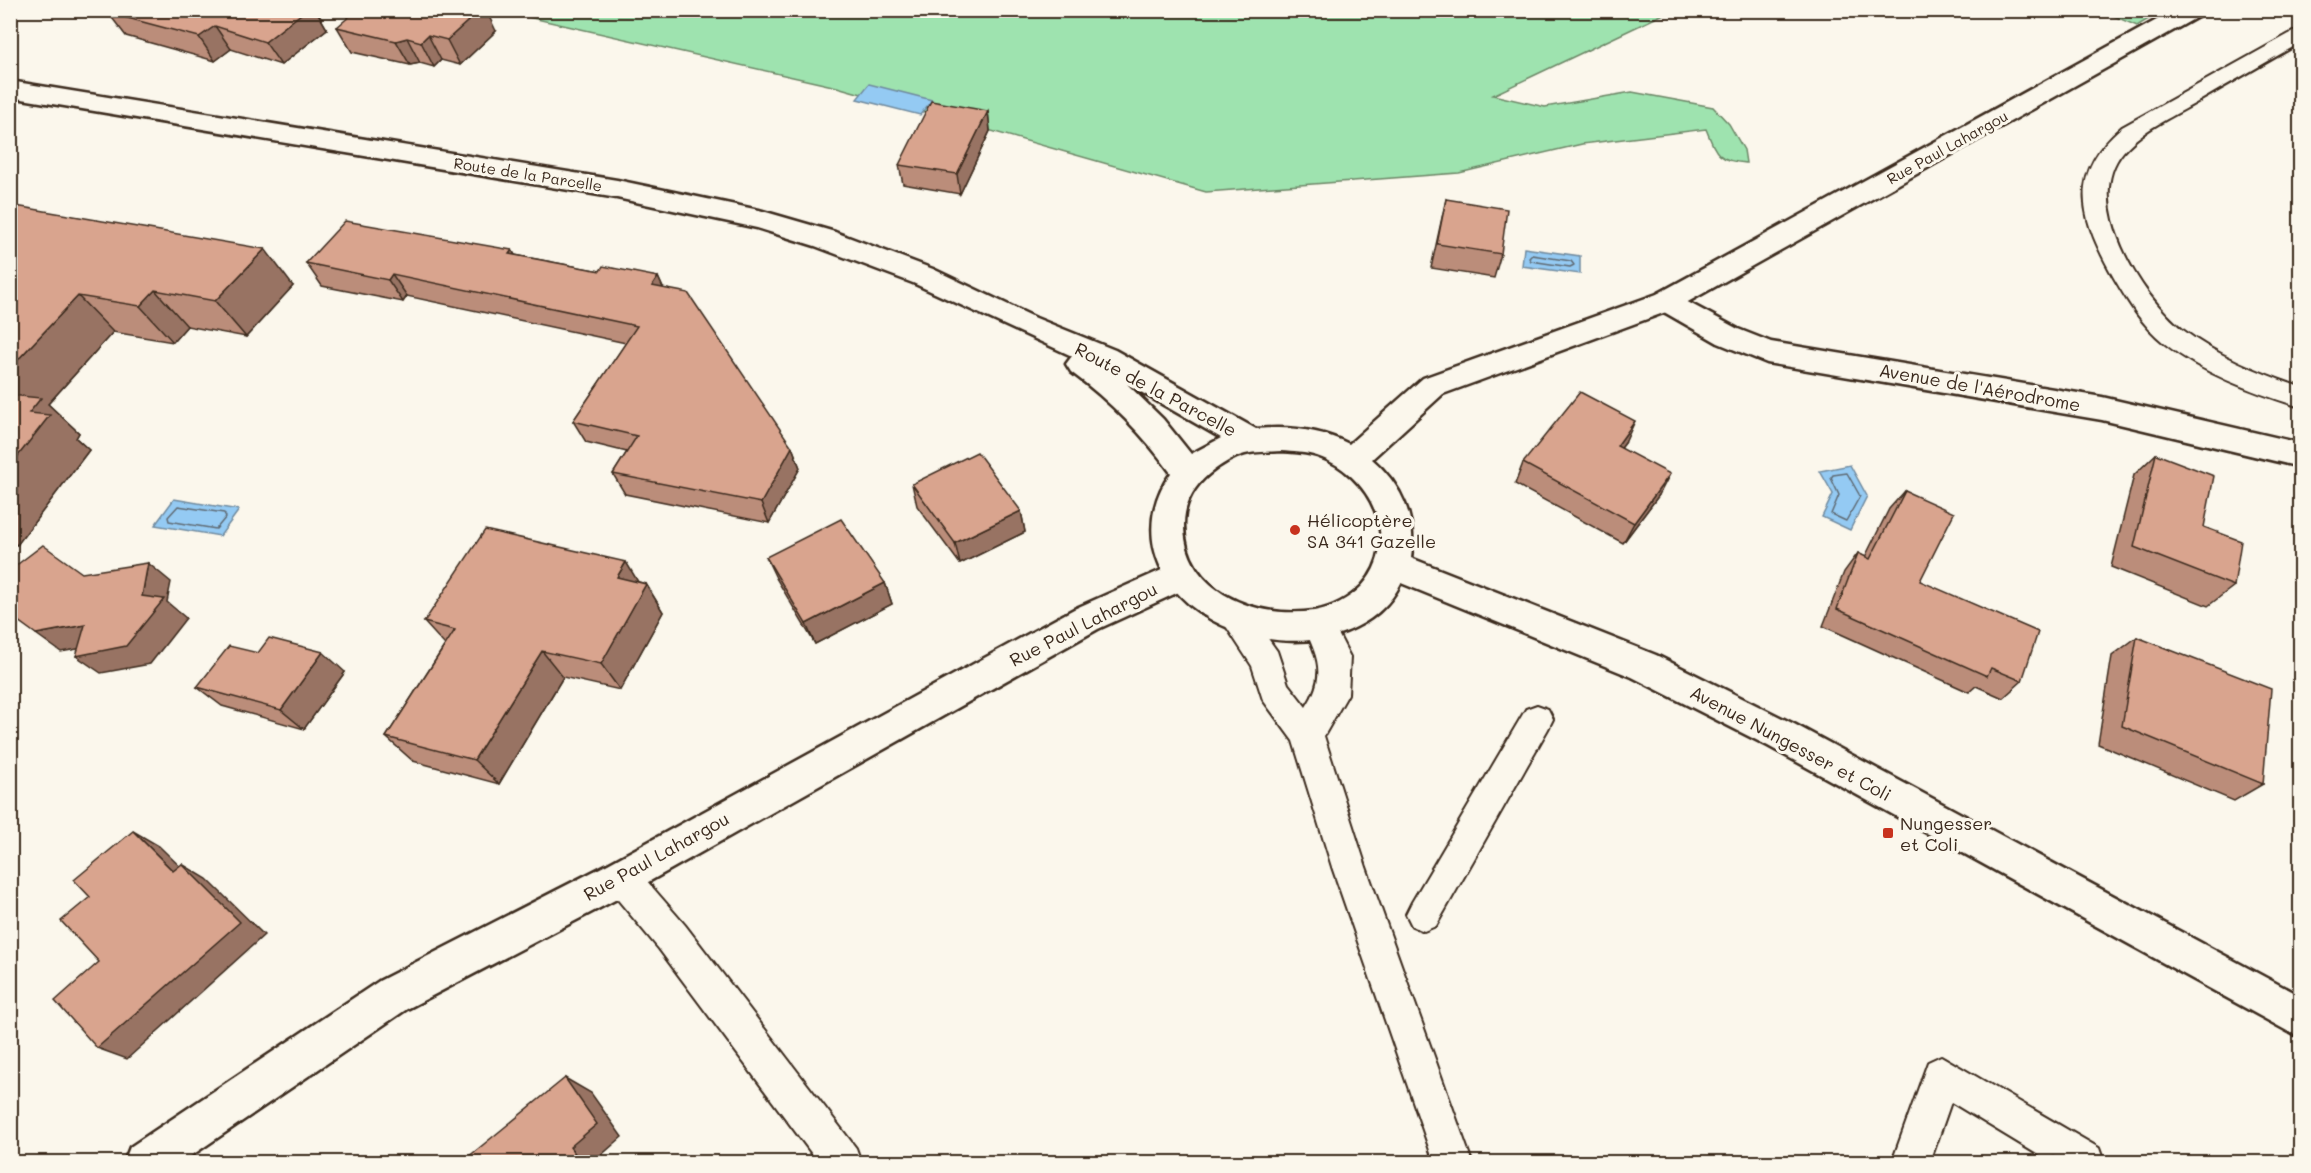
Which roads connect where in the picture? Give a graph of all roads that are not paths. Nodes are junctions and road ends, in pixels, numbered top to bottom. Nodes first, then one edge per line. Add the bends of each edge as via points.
1 (2193, 10) edge
2 (2301, 34) edge
3 (10, 89) edge
4 (1667, 300) junction
5 (1026, 325) junction
6 (2301, 397) edge
7 (1252, 441) junction
8 (2301, 455) edge
9 (1352, 460) junction
10 (1188, 473) junction
11 (1395, 566) junction
12 (1182, 575) junction
13 (1235, 617) junction
14 (1318, 625) junction
15 (1537, 719) dead end
16 (1307, 734) junction
17 (621, 877) junction
18 (1424, 914) dead end
19 (2301, 1018) edge
20 (145, 1162) edge
21 (842, 1162) edge
22 (1453, 1162) edge
23 (1911, 1162) edge
24 (2085, 1162) edge

1 - 4 main road, Rue Paul Lahargou
2 - 6 lane via 2133,132 2116,146 2100,168 2095,202 2123,272 2160,324 2205,357 2251,381
3 - 5 main road, Route de la Parcelle via 698,204 825,239 924,276
4 - 8 main road, Avenue de l'Aérodrome via 1728,336 1767,352 2021,392 2216,431
4 - 9 main road, Rue Paul Lahargou via 1433,386
5 - 7 main road, Route de la Parcelle via 1105,358
5 - 10 main road, Route de la Parcelle via 1113,387 1157,429
7 - 9 main road via 1281,439 1318,444
7 - 10 main road via 1211,455
9 - 11 main road via 1376,480 1392,506 1400,534
10 - 12 main road via 1173,496 1166,522 1169,549
11 - 14 main road via 1380,590 1353,611
11 - 19 main road, Avenue Nungesser et Coli via 1654,671 1781,735
12 - 13 main road via 1195,592
12 - 17 main road, Rue Paul Lahargou via 1086,619
13 - 14 main road via 1276,627
13 - 16 lane via 1266,661 1275,690
14 - 16 lane via 1334,657 1332,694
15 - 18 lane
16 - 22 lane via 1349,867
17 - 20 main road, Rue Paul Lahargou via 393,995
17 - 21 lane via 672,937
23 - 24 lane via 1941,1075

